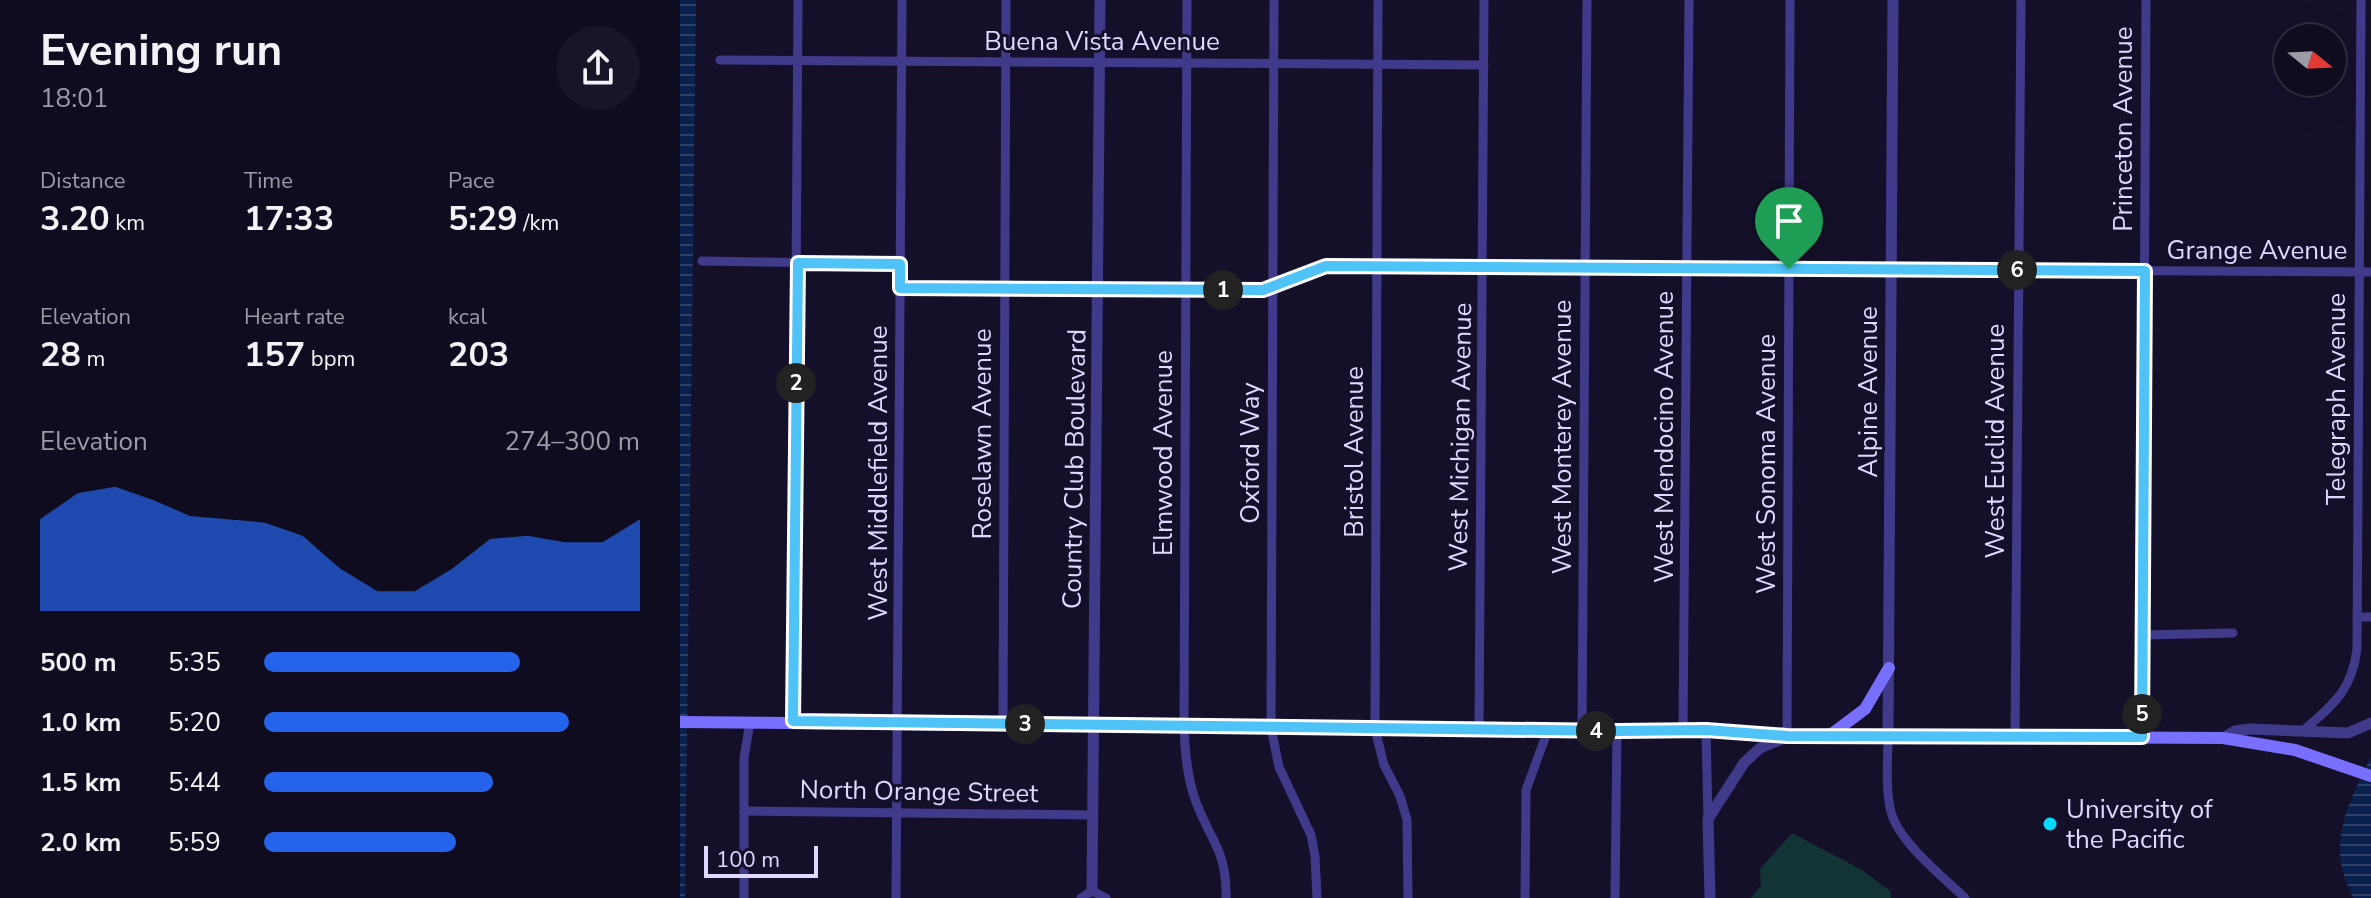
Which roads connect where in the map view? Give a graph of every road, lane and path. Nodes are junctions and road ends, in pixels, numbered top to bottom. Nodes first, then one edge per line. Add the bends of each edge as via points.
1 (798, 0) edge
2 (902, 0) edge
3 (1006, 0) edge
4 (1100, 0) edge
5 (1187, 0) edge
6 (1274, 0) edge
7 (1378, 0) edge
8 (1484, 0) edge
9 (1587, 0) edge
10 (1689, 0) edge
11 (1790, 0) edge
12 (1893, 0) edge
13 (2021, 0) edge
14 (2146, 0) edge
15 (2361, 0) edge
16 (720, 60) dead end
17 (797, 61) junction
18 (902, 62) junction
19 (1006, 62) junction
20 (1100, 63) junction
21 (1187, 63) junction
22 (1274, 64) junction
23 (1378, 64) junction
24 (1484, 65) junction
25 (702, 261) dead end
26 (798, 263) junction
27 (900, 264) junction
28 (1377, 267) junction
29 (1484, 267) junction
30 (1585, 268) junction
31 (1687, 268) junction
32 (1789, 269) junction
33 (1891, 269) junction
34 (2018, 270) junction
35 (2145, 271) junction
36 (2358, 272) junction
37 (2371, 272) edge
38 (1274, 285) junction
39 (900, 288) junction
40 (1005, 289) junction
41 (1098, 289) junction
42 (1185, 290) junction
43 (2357, 617) junction
44 (2371, 617) edge
45 (2233, 633) dead end
46 (2143, 635) junction
47 (1889, 668) junction
48 (793, 721) junction
49 (685, 722) edge
50 (750, 722) junction
51 (899, 722) junction
52 (1003, 723) junction
53 (2371, 723) edge
54 (1094, 726) junction
55 (1184, 727) junction
56 (1271, 728) junction
57 (1375, 729) junction
58 (1479, 730) junction
59 (1548, 730) junction
60 (1683, 730) junction
61 (1706, 730) junction
62 (2304, 730) junction
63 (1582, 731) junction
64 (1617, 731) junction
65 (1888, 735) junction
66 (1787, 736) junction
67 (1829, 736) junction
68 (2142, 737) junction
69 (2015, 738) junction
70 (2223, 738) junction
71 (2371, 776) edge
72 (744, 811) junction
73 (897, 813) junction
74 (1093, 815) junction
75 (1708, 819) junction
76 (1092, 891) junction
77 (744, 898) edge
78 (896, 898) edge
79 (1081, 898) edge
80 (1106, 898) edge
81 (1226, 898) edge
82 (1317, 898) edge
83 (1408, 898) edge
84 (1525, 898) edge
85 (1615, 898) edge
86 (1710, 898) edge
87 (1965, 898) edge

1 - 17 street
2 - 18 street, West Middlefield Avenue
3 - 19 street, Roselawn Avenue
4 - 20 street, Country Club Boulevard
5 - 21 street, Elmwood Avenue
6 - 22 street, Oxford Way
7 - 23 street, Bristol Avenue
8 - 24 street, West Michigan Avenue
9 - 30 street, West Monterey Avenue
10 - 31 street, West Mendocino Avenue
11 - 32 street, West Sonoma Avenue
12 - 33 street, Alpine Avenue
13 - 34 street, West Euclid Avenue
14 - 35 street, Princeton Avenue
15 - 36 street, Telegraph Avenue
16 - 17 street, Buena Vista Avenue
17 - 18 street, Buena Vista Avenue
17 - 26 street
18 - 19 street, Buena Vista Avenue
18 - 27 street, West Middlefield Avenue
19 - 20 street, Buena Vista Avenue
19 - 40 street, Roselawn Avenue
20 - 21 street, Buena Vista Avenue
20 - 41 street, Country Club Boulevard
21 - 22 street, Buena Vista Avenue
21 - 42 street, Elmwood Avenue
22 - 23 street, Buena Vista Avenue
22 - 38 street, Oxford Way
23 - 24 street, Buena Vista Avenue
23 - 28 street, Bristol Avenue
24 - 29 street, West Michigan Avenue
25 - 26 street
26 - 27 street
26 - 48 street
27 - 39 street, West Middlefield Avenue
28 - 29 street, Grange Avenue
28 - 38 street, Grange Avenue via 1326,266
28 - 57 street, Bristol Avenue
29 - 30 street, Grange Avenue
29 - 58 street, West Michigan Avenue
30 - 31 street, Grange Avenue
30 - 63 street, West Monterey Avenue
31 - 32 street, Grange Avenue
31 - 60 street, West Mendocino Avenue
32 - 33 street, Grange Avenue
32 - 66 street, West Sonoma Avenue
33 - 34 street, Grange Avenue
33 - 47 street, Alpine Avenue
34 - 35 street, Grange Avenue
34 - 69 street, West Euclid Avenue
35 - 36 street, Grange Avenue
35 - 46 street, Princeton Avenue
36 - 37 street, Grange Avenue
36 - 43 street, Telegraph Avenue
38 - 42 street, Grange Avenue via 1263,290
38 - 56 street, Oxford Way
39 - 40 street, Grange Avenue
39 - 51 street, West Middlefield Avenue
40 - 41 street, Grange Avenue
40 - 52 street, Roselawn Avenue
41 - 42 street, Grange Avenue
41 - 54 street, Country Club Boulevard
42 - 55 street, Elmwood Avenue
43 - 44 street
43 - 62 street, Telegraph Avenue via 2355,663 2347,686
45 - 46 street
46 - 68 street, Princeton Avenue
47 - 65 street, Alpine Avenue
47 - 67 main road via 1865,709
48 - 50 main road
48 - 51 main road
49 - 50 main road
50 - 72 street
51 - 52 main road
51 - 73 street, West Middlefield Avenue
52 - 54 main road
53 - 62 street via 2348,733
54 - 55 main road
54 - 74 street, Country Club Boulevard
55 - 56 main road
55 - 81 street, Elmwood Avenue via 1193,793 1220,851
56 - 57 main road
56 - 82 street, Oxford Way via 1279,767 1311,835
57 - 58 main road
57 - 83 street, Bristol Avenue via 1384,765 1405,808
58 - 59 main road
59 - 63 main road
59 - 84 street via 1526,790
60 - 61 main road
60 - 64 main road
61 - 66 main road
61 - 75 street
62 - 70 street via 2250,729
63 - 64 main road
64 - 85 street
65 - 67 main road
65 - 69 main road
65 - 87 street via 1888,801 1896,825
66 - 67 main road
66 - 75 street via 1760,748 1744,763
68 - 69 main road
68 - 70 main road
70 - 71 main road via 2285,748
72 - 73 street, North Orange Street
72 - 77 street
73 - 74 street, North Orange Street
73 - 78 street, West Middlefield Avenue
74 - 76 street, Country Club Boulevard
75 - 86 street
76 - 79 street
76 - 80 street

